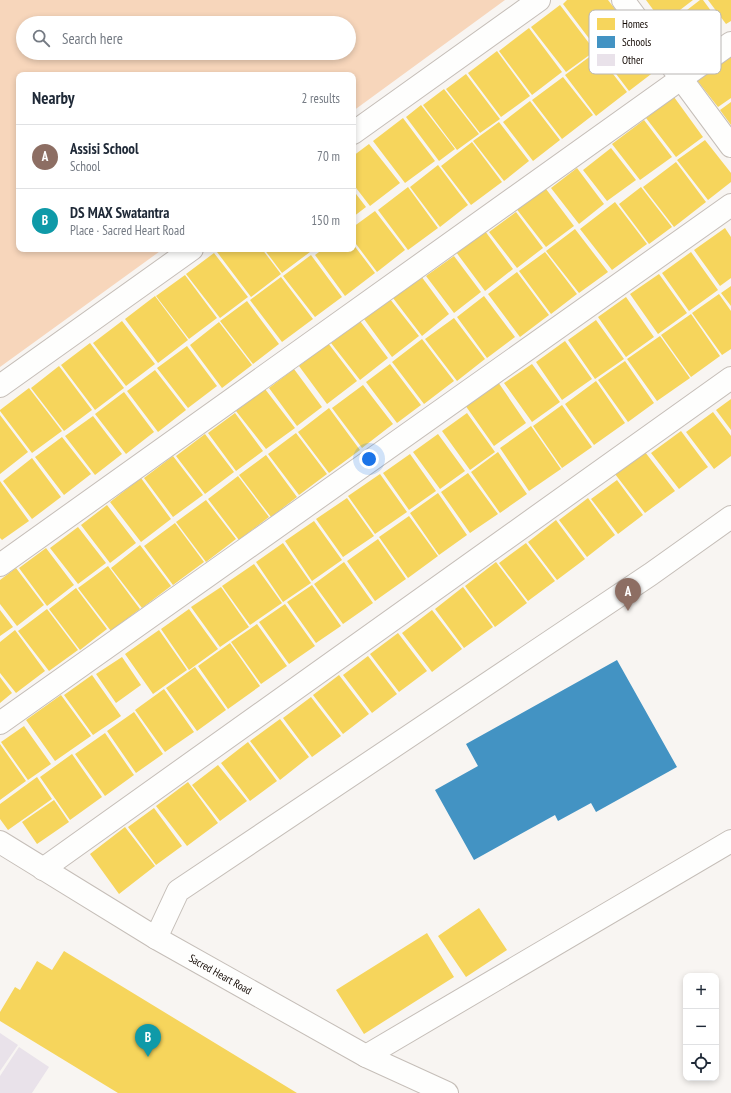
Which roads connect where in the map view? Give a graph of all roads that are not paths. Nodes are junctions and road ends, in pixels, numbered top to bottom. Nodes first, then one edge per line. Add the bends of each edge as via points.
1 (539, 0) edge
2 (623, 0) edge
3 (630, 10) edge
4 (731, 43) edge
5 (721, 50) edge
6 (677, 74) edge
7 (688, 74) edge
8 (681, 79) junction
9 (356, 131) edge
10 (731, 146) edge
11 (731, 205) edge
12 (188, 252) edge
13 (731, 378) edge
14 (0, 386) edge
15 (731, 517) edge
16 (0, 565) edge
17 (0, 723) edge
18 (731, 841) edge
19 (0, 842) edge
20 (43, 869) junction
21 (156, 938) junction
22 (366, 1056) junction
23 (447, 1093) edge

1 - 9 street
2 - 3 street
4 - 5 street
6 - 8 street
7 - 8 street
8 - 10 street
8 - 16 street
11 - 17 street
12 - 14 street
13 - 20 street
15 - 21 street via 178,891
18 - 22 street
19 - 20 street, Sacred Heart Road
20 - 21 street, Sacred Heart Road
21 - 22 street, Sacred Heart Road
22 - 23 street, Sacred Heart Road

